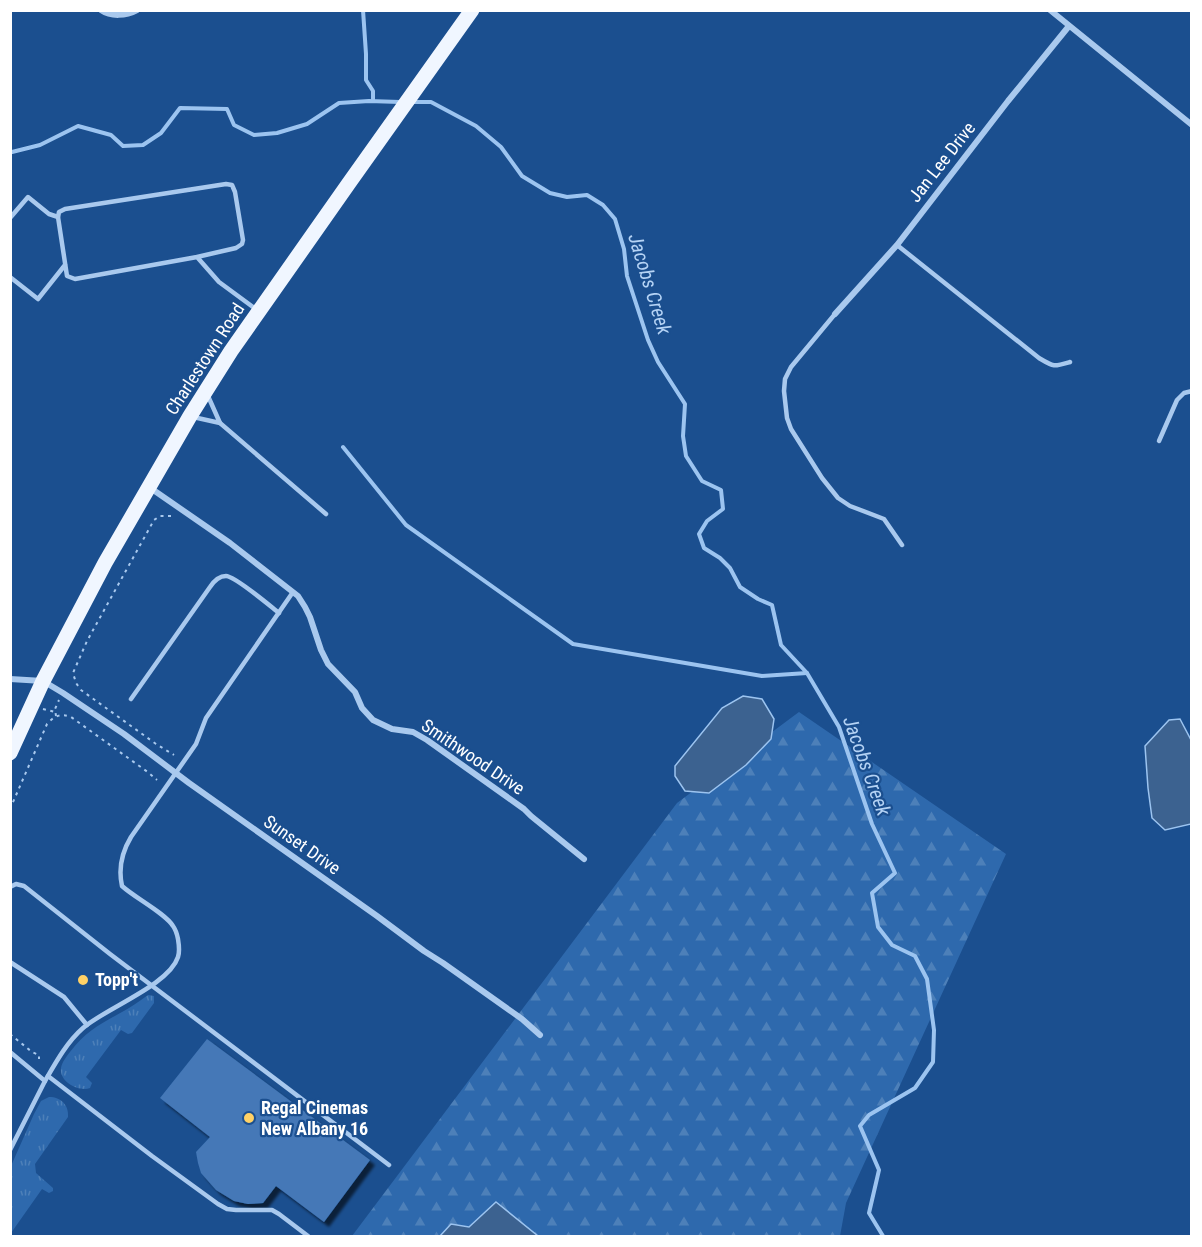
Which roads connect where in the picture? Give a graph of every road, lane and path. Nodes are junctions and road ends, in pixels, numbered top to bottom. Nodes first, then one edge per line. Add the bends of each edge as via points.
1 (101, 10) edge
2 (136, 10) edge
3 (472, 10) edge
4 (1050, 10) edge
5 (1069, 26) junction
6 (1191, 125) edge
7 (58, 217) junction
8 (10, 218) edge
9 (897, 245) junction
10 (197, 257) junction
11 (65, 265) junction
12 (10, 277) edge
13 (259, 312) junction
14 (835, 314) joint
15 (1070, 362) dead end
16 (1191, 391) edge
17 (206, 392) junction
18 (190, 416) junction
19 (220, 423) junction
20 (1159, 441) dead end
21 (148, 487) junction
22 (326, 514) dead end
23 (171, 516) dead end
24 (902, 546) dead end
25 (293, 592) junction
26 (279, 613) junction
27 (10, 679) edge
28 (43, 681) junction
29 (131, 699) dead end
30 (10, 753) edge
31 (174, 755) dead end
32 (175, 773) junction
33 (157, 780) dead end
34 (10, 809) edge
35 (584, 859) dead end
36 (10, 887) edge
37 (10, 962) edge
38 (151, 986) junction
39 (87, 1025) junction
40 (10, 1034) edge
41 (540, 1035) dead end
42 (10, 1052) edge
43 (39, 1059) dead end
44 (46, 1078) junction
45 (10, 1150) edge
46 (389, 1165) dead end
47 (308, 1236) edge

1 - 2 street via 120,15
3 - 13 main road, Charlestown Road
4 - 5 street
5 - 6 street
5 - 9 street, Jan Lee Drive
7 - 8 lane via 28,197
7 - 10 lane via 65,209 232,185 242,244
7 - 11 lane
9 - 14 street, Jan Lee Drive
9 - 15 lane via 1039,358 1056,366
10 - 11 lane via 75,279 67,276
10 - 13 lane via 219,282
11 - 12 lane via 38,299
13 - 17 main road, Charlestown Road
14 - 24 lane via 785,379 791,429 838,498 884,519
16 - 20 lane via 1177,399
17 - 18 main road, Charlestown Road
17 - 19 lane
18 - 19 lane
18 - 21 main road, Charlestown Road
19 - 22 lane
21 - 25 street, Smithwood Drive
21 - 28 main road, Charlestown Road
23 - 31 path via 154,520 73,674 81,690
25 - 26 lane
25 - 35 street, Smithwood Drive via 305,607 328,664 355,692 373,720 427,740 524,809
26 - 29 lane via 234,579 218,579
26 - 32 lane via 206,718 196,744
27 - 28 street
28 - 30 main road, Charlestown Road
28 - 32 street, Sunset Drive
32 - 38 lane via 126,846 121,865 122,886 170,921 176,930 179,956 175,965
32 - 41 street, Sunset Drive
33 - 34 path via 71,717 60,715 47,724
36 - 38 lane via 24,886
37 - 39 lane via 64,997
38 - 39 lane
38 - 46 lane
39 - 44 lane via 69,1043
40 - 43 path via 39,1055
42 - 44 lane
44 - 45 lane
44 - 47 lane via 218,1204 236,1210 272,1210

